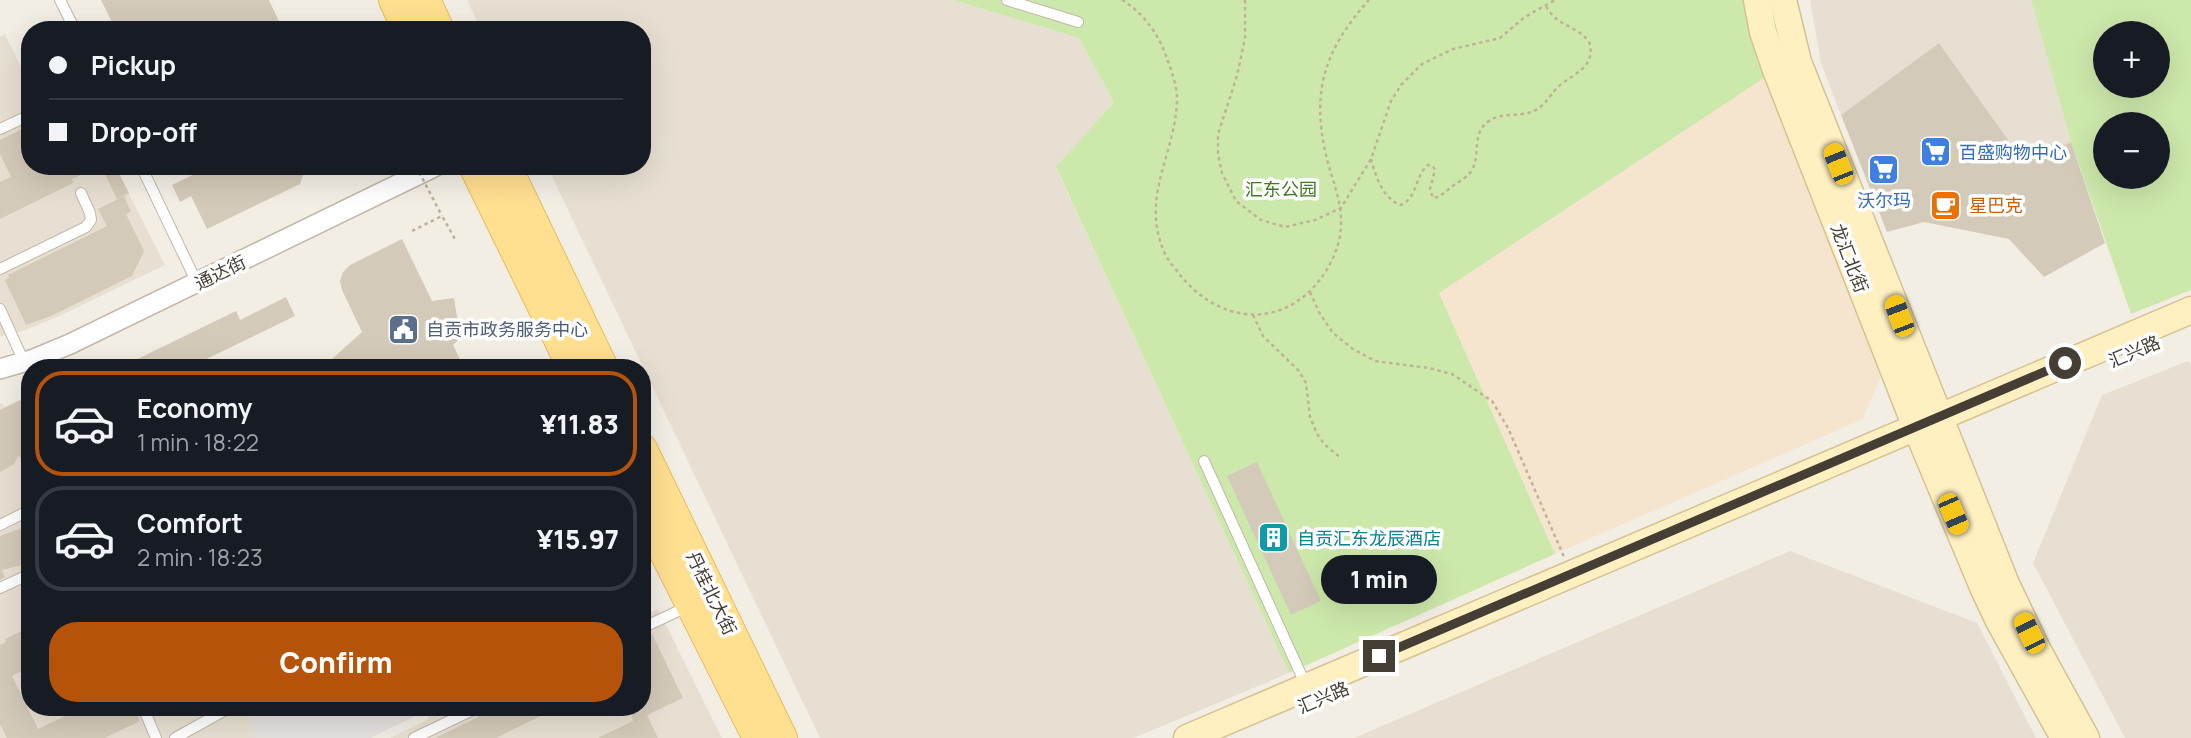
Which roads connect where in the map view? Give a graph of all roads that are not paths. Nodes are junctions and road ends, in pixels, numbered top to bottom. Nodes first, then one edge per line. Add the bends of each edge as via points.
1 (60, 0) edge
2 (394, 0) edge
3 (425, 0) edge
4 (1007, 0) edge
5 (1757, 0) edge
6 (1783, 0) edge
7 (70, 21) edge
8 (404, 21) edge
9 (435, 21) edge
10 (1078, 22) dead end
11 (21, 119) edge
12 (0, 129) edge
13 (145, 175) edge
14 (418, 175) edge
15 (478, 175) edge
16 (510, 175) edge
17 (80, 193) dead end
18 (0, 269) edge
19 (197, 283) junction
20 (0, 309) edge
21 (2191, 310) edge
22 (2191, 327) edge
23 (23, 359) edge
24 (32, 359) edge
25 (569, 359) edge
26 (599, 359) edge
27 (21, 363) edge
28 (0, 369) edge
29 (1931, 429) junction
30 (1204, 461) dead end
31 (651, 468) edge
32 (21, 514) edge
33 (0, 524) edge
34 (651, 525) edge
35 (21, 578) edge
36 (0, 589) edge
37 (691, 605) junction
38 (651, 624) edge
39 (1310, 694) junction
40 (147, 716) edge
41 (215, 716) edge
42 (460, 716) edge
43 (156, 738) edge
44 (175, 738) edge
45 (414, 738) edge
46 (758, 738) edge
47 (782, 738) edge
48 (1187, 738) edge
49 (1227, 738) edge
50 (2064, 738) edge
51 (2086, 738) edge

1 - 7 lane
2 - 8 main road
3 - 9 main road
4 - 10 lane
5 - 29 main road, 龙汇北街 via 1762,32 1776,70
6 - 29 main road, 龙汇北街 via 1798,62
11 - 12 lane
13 - 19 lane
14 - 19 street, 通达街
15 - 25 main road
16 - 26 main road
17 - 18 lane via 90,213 86,227
19 - 24 street, 通达街
20 - 23 lane
21 - 29 main road
22 - 29 main road, 汇兴路
27 - 28 street, 通达街
29 - 39 main road, 汇兴路
29 - 39 main road via 1571,574
29 - 50 main road, 龙汇北街 via 1999,621
29 - 51 main road, 龙汇北街 via 2037,649
30 - 39 lane
31 - 47 main road, 丹桂北大街
32 - 33 lane
34 - 37 main road, 丹桂北大街
35 - 36 lane
37 - 38 lane
37 - 46 main road, 丹桂北大街
39 - 48 main road
39 - 49 main road, 汇兴路
40 - 43 lane
41 - 44 lane
42 - 45 lane

